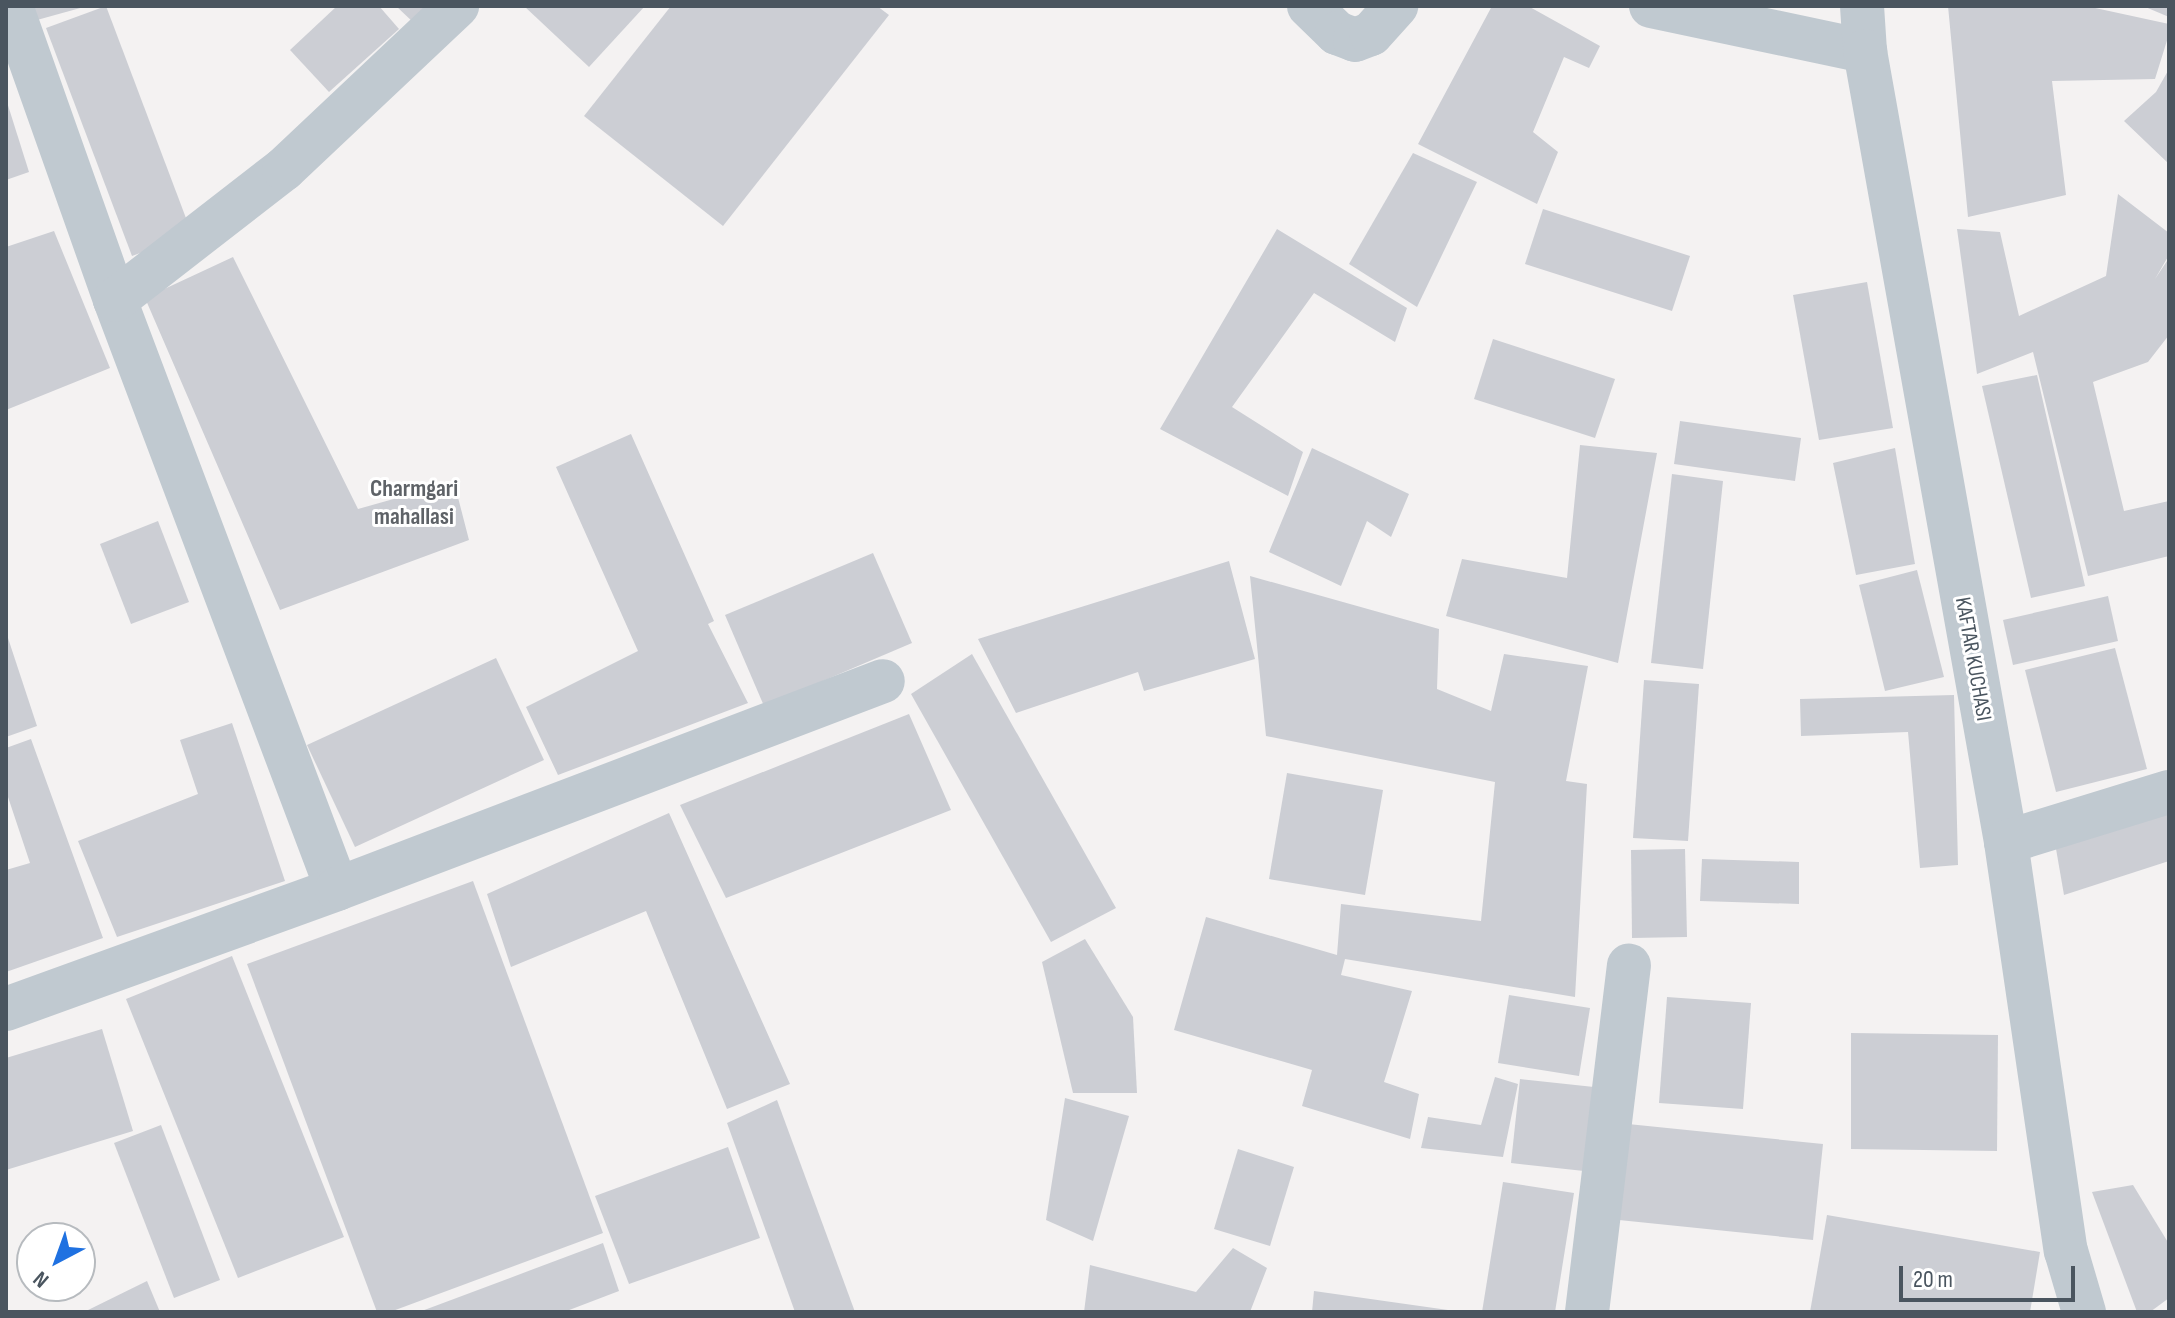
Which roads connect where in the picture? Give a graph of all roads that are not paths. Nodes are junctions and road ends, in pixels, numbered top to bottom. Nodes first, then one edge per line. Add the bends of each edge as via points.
1 (11, 6) edge
2 (457, 6) edge
3 (1309, 6) edge
4 (1396, 6) edge
5 (1651, 6) edge
6 (1862, 6) edge
7 (1865, 51) junction
8 (115, 300) junction
9 (883, 681) dead end
10 (2169, 792) edge
11 (2006, 842) junction
12 (337, 889) junction
13 (1629, 966) dead end
14 (6, 1009) edge
15 (1587, 1312) edge
16 (2084, 1312) edge

1 - 8 street
2 - 8 street via 284,169
3 - 4 street via 1337,33 1355,40 1371,34
5 - 7 street
6 - 7 street, KAFTAR KUCHASI
7 - 11 street, KAFTAR KUCHASI
8 - 12 street
9 - 12 street
10 - 11 street
11 - 16 street, KAFTAR KUCHASI via 2066,1251
12 - 14 street
13 - 15 street

